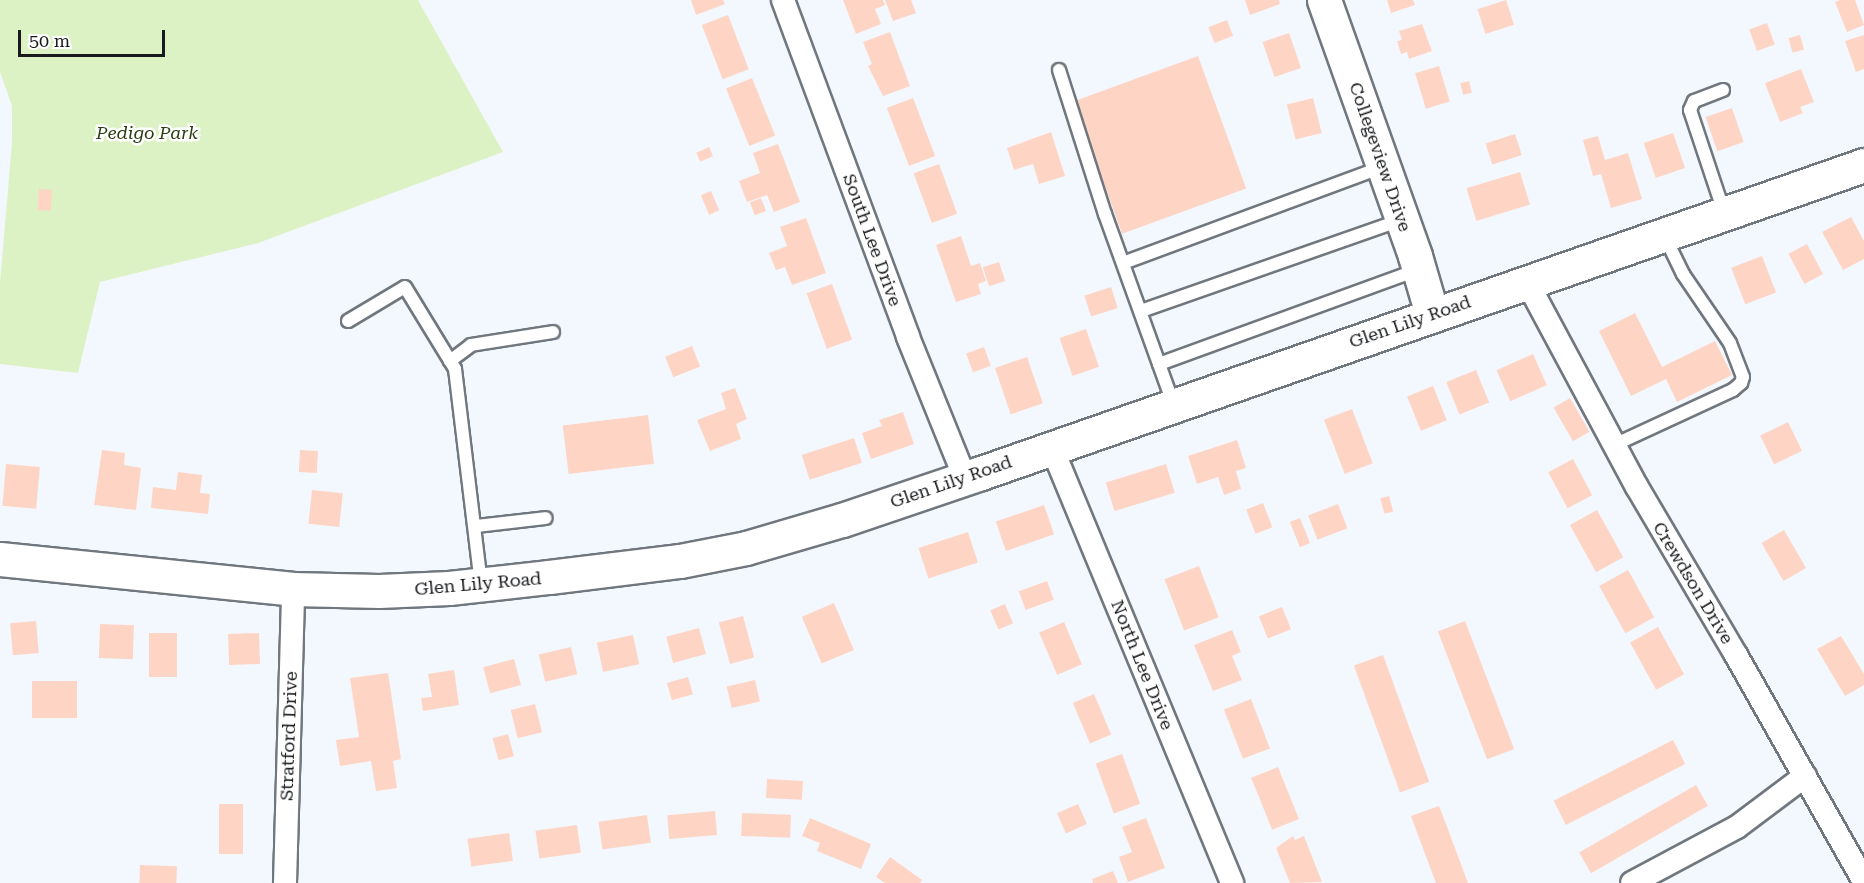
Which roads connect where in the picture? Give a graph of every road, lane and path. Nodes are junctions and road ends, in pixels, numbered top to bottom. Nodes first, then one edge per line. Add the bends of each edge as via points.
1 (783, 0) edge
2 (1324, 0) edge
3 (1059, 70) dead end
4 (1723, 90) dead end
5 (1864, 165) edge
6 (1383, 166) junction
7 (1724, 213) junction
8 (1402, 220) junction
9 (1664, 234) junction
10 (1123, 263) junction
11 (1418, 270) junction
12 (1527, 282) junction
13 (1141, 311) junction
14 (1432, 315) junction
15 (348, 321) dead end
16 (553, 332) dead end
17 (450, 361) junction
18 (1159, 364) junction
19 (1173, 405) junction
20 (1614, 445) junction
21 (1052, 448) junction
22 (965, 478) junction
23 (546, 518) dead end
24 (476, 526) junction
25 (0, 559) edge
26 (481, 585) junction
27 (293, 589) junction
28 (1805, 776) junction
29 (1864, 881) edge
30 (285, 883) edge
31 (1232, 883) edge
32 (1632, 883) edge

1 - 22 street, South Lee Drive
2 - 6 street, Collegeview Drive
3 - 10 lane
4 - 7 lane via 1694,101 1690,110
5 - 7 street, Glen Lily Road
6 - 8 street, Collegeview Drive
6 - 10 lane
7 - 9 street, Glen Lily Road
8 - 11 street, Collegeview Drive
8 - 13 lane
9 - 12 street, Glen Lily Road
9 - 20 lane via 1683,273 1730,343 1743,377 1733,390
10 - 13 lane
11 - 14 street, Collegeview Drive
11 - 18 lane
12 - 14 street, Glen Lily Road
12 - 20 street, Crewdson Drive
13 - 18 lane
14 - 19 street, Glen Lily Road
15 - 17 lane via 405,287
16 - 17 lane via 471,345
17 - 24 lane via 455,369
18 - 19 lane
19 - 21 street, Glen Lily Road
20 - 28 street, Crewdson Drive
21 - 22 street, Glen Lily Road
21 - 31 street, North Lee Drive
22 - 26 street, Glen Lily Road via 746,548 680,561
23 - 24 lane
24 - 26 lane
25 - 27 street, Glen Lily Road
26 - 27 street, Glen Lily Road via 379,591
27 - 30 street, Stratford Drive
28 - 29 street, Crewdson Drive
28 - 32 street via 1737,827

